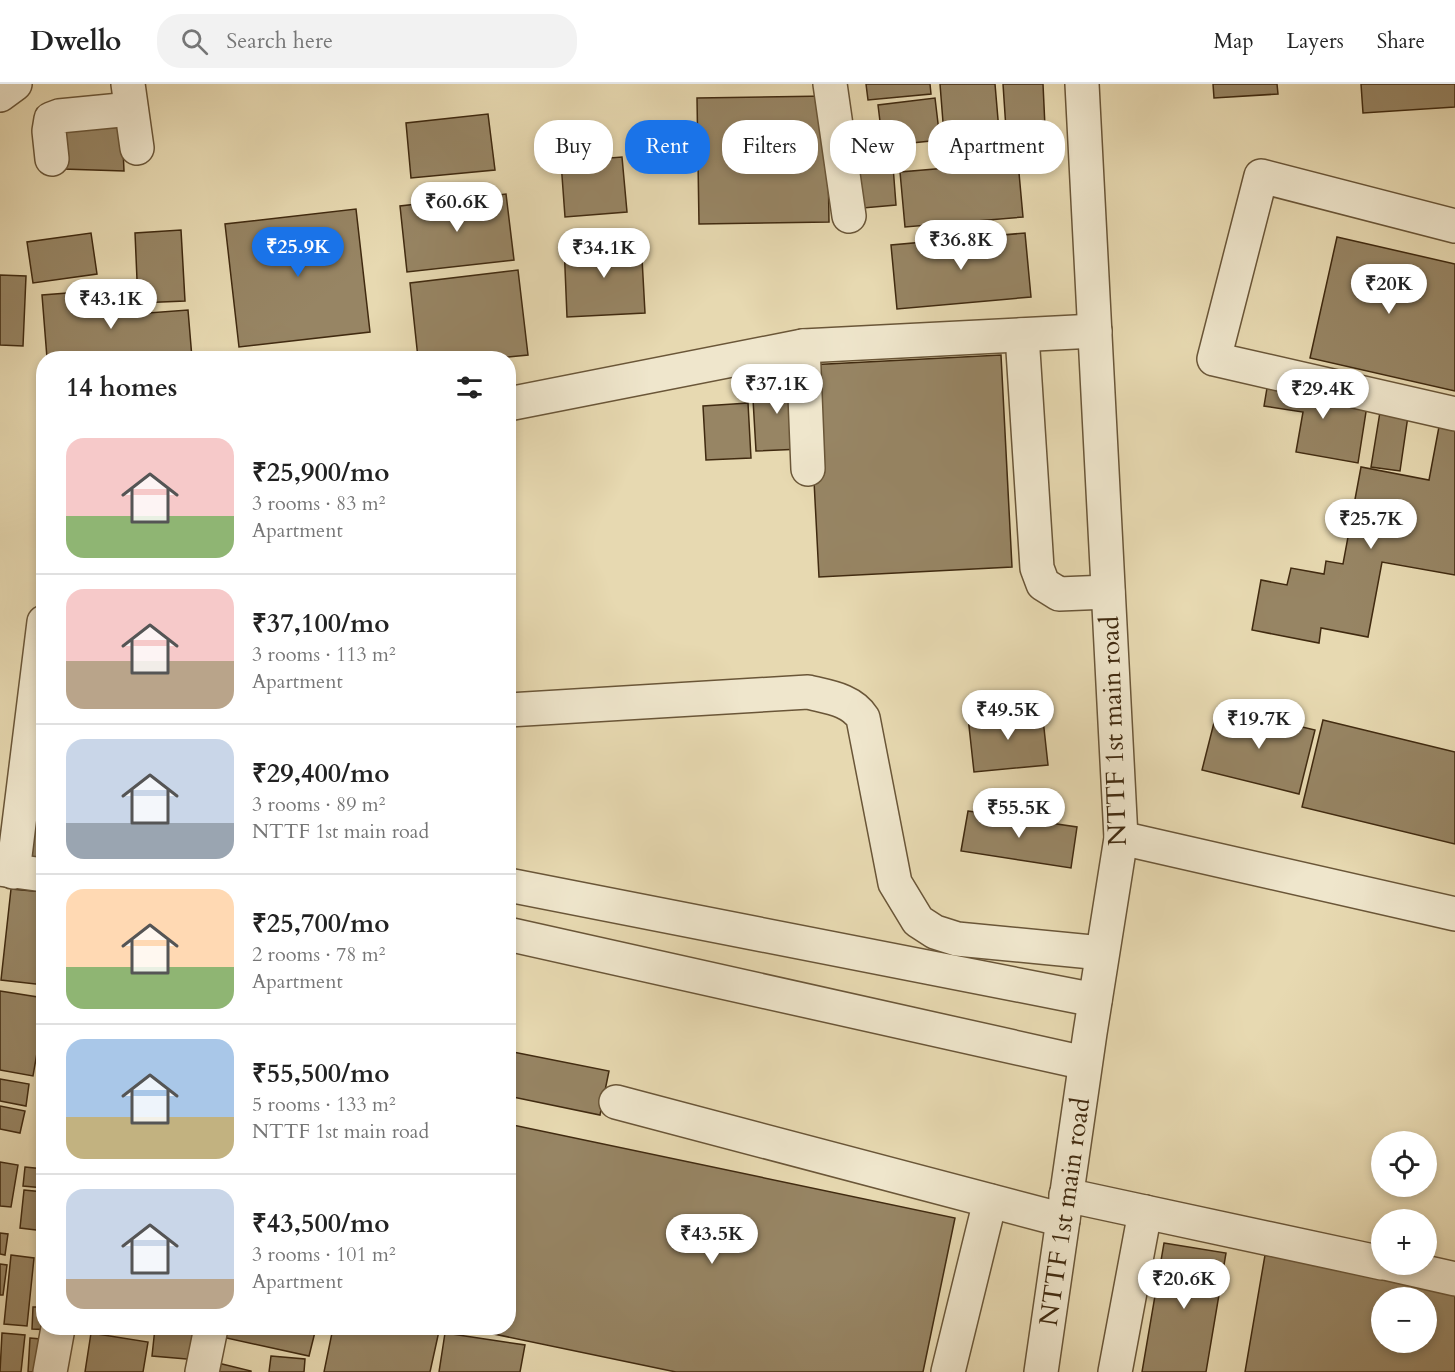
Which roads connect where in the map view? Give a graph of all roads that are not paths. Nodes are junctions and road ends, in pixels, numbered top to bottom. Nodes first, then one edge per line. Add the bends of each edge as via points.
1 (15, 84) edge
2 (830, 84) edge
3 (1082, 84) edge
4 (0, 94) edge
5 (129, 96) edge
6 (137, 148) dead end
7 (51, 159) dead end
8 (849, 216) dead end
9 (1455, 226) edge
10 (1095, 331) junction
11 (1022, 335) junction
12 (803, 346) junction
13 (516, 402) edge
14 (1455, 414) edge
15 (808, 469) dead end
16 (1108, 592) junction
17 (36, 683) edge
18 (516, 710) edge
19 (1121, 838) junction
20 (11, 872) edge
21 (516, 887) edge
22 (1455, 914) edge
23 (516, 936) edge
24 (1102, 952) junction
25 (1095, 1000) junction
26 (1085, 1063) junction
27 (616, 1102) dead end
28 (990, 1201) junction
29 (1064, 1208) junction
30 (1145, 1212) junction
31 (1371, 1261) edge
32 (1437, 1275) edge
33 (1455, 1279) edge
34 (57, 1335) edge
35 (210, 1335) edge
36 (50, 1372) edge
37 (202, 1372) edge
38 (948, 1372) edge
39 (1041, 1372) edge
40 (1115, 1372) edge

1 - 4 street
2 - 8 street
3 - 10 street, NTTF 1st main road
5 - 6 street
5 - 7 street via 51,119
9 - 14 street via 1262,176 1214,359
10 - 11 street
10 - 16 street, NTTF 1st main road
11 - 12 street
11 - 16 street via 1037,568 1043,584 1059,594
12 - 13 street
12 - 15 street
16 - 19 street, NTTF 1st main road
17 - 20 street
18 - 24 street via 808,692 844,702 863,718 894,883 918,921 934,932 957,939
19 - 22 street
19 - 24 street, NTTF 1st main road
21 - 25 street
23 - 26 street
24 - 25 street, NTTF 1st main road
25 - 26 street, NTTF 1st main road
26 - 29 street, NTTF 1st main road
27 - 28 street
28 - 29 street
28 - 38 street
29 - 30 street
29 - 39 street, NTTF 1st main road
30 - 31 street
30 - 40 street
32 - 33 street
34 - 36 street
35 - 37 street

